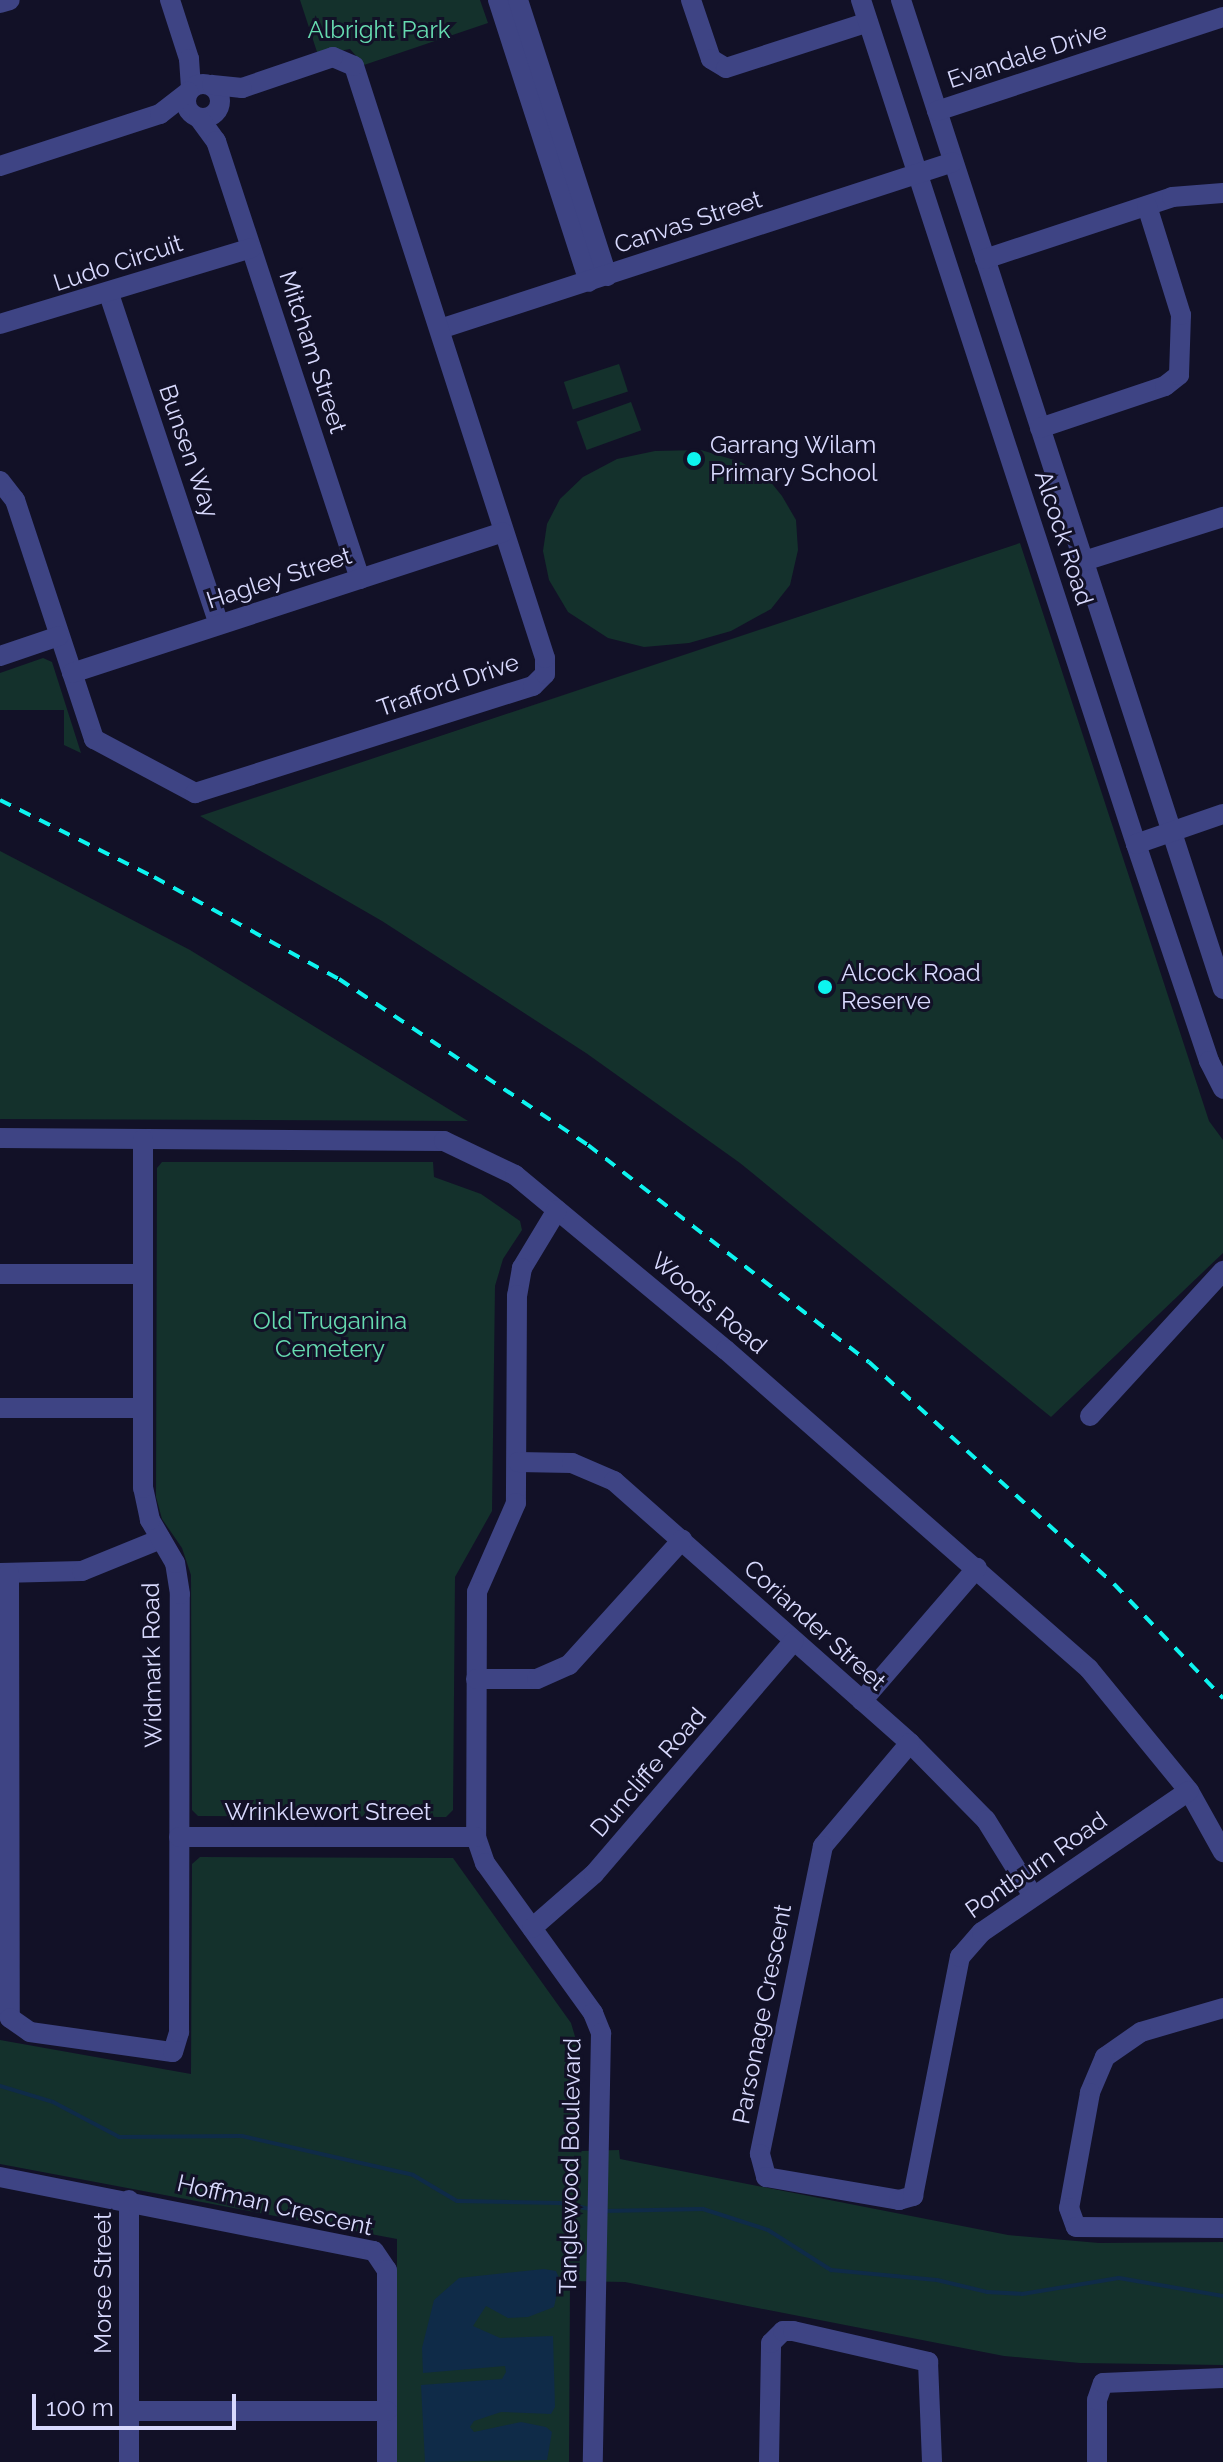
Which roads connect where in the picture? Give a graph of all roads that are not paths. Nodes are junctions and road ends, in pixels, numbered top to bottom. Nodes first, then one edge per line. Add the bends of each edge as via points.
1 (10, 0) edge
2 (170, 0) edge
3 (498, 0) edge
4 (518, 0) edge
5 (691, 0) edge
6 (861, 0) edge
7 (901, 0) edge
8 (0, 3) edge
9 (1223, 17) edge
10 (868, 22) junction
11 (530, 68) junction
12 (200, 87) junction
13 (242, 88) junction
14 (220, 107) junction
15 (937, 111) junction
16 (160, 114) junction
17 (197, 117) junction
18 (216, 141) junction
19 (953, 162) junction
20 (0, 166) edge
21 (918, 173) junction
22 (1223, 193) edge
23 (1147, 206) junction
24 (251, 248) junction
25 (985, 259) junction
26 (598, 279) junction
27 (109, 294) junction
28 (0, 324) edge
29 (440, 329) junction
30 (1040, 428) junction
31 (1, 482) edge
32 (1223, 517) edge
33 (503, 532) junction
34 (1084, 561) junction
35 (360, 579) junction
36 (219, 624) junction
37 (59, 636) junction
38 (0, 656) edge
39 (72, 673) junction
40 (1223, 814) edge
41 (1172, 832) junction
42 (1136, 844) junction
43 (1223, 989) edge
44 (1223, 1089) edge
45 (0, 1138) edge
46 (143, 1139) junction
47 (557, 1210) junction
48 (1223, 1271) edge
49 (0, 1274) edge
50 (143, 1274) junction
51 (0, 1408) edge
52 (143, 1408) junction
53 (1090, 1416) dead end
54 (518, 1462) junction
55 (161, 1539) junction
56 (682, 1540) junction
57 (977, 1568) junction
58 (4, 1573) edge
59 (794, 1641) junction
60 (476, 1679) junction
61 (862, 1701) junction
62 (4, 1729) edge
63 (910, 1743) junction
64 (1189, 1791) junction
65 (179, 1837) junction
66 (476, 1837) junction
67 (1223, 1852) edge
68 (1033, 1896) junction
69 (532, 1928) junction
70 (1223, 2008) edge
71 (0, 2177) edge
72 (913, 2196) joint
73 (129, 2200) junction
74 (1223, 2228) edge
75 (1223, 2378) edge
76 (129, 2411) junction
77 (387, 2411) junction
78 (129, 2462) edge
79 (387, 2462) edge
80 (593, 2462) edge
81 (769, 2462) edge
82 (932, 2462) edge
83 (1097, 2462) edge

1 - 8 street
2 - 12 street
3 - 11 street
4 - 11 street
5 - 10 street via 711,59 726,68
6 - 10 street, Alcock Road
7 - 15 street, Alcock Road
9 - 15 street, Evandale Drive
10 - 21 street, Alcock Road
11 - 26 street
12 - 13 street
12 - 14 street
12 - 16 street
12 - 17 street via 186,105
13 - 14 street
13 - 29 street, Trafford Drive via 333,57 354,66
14 - 17 street
14 - 18 street, Mitcham Street
15 - 19 street, Alcock Road
16 - 17 street
16 - 20 street
17 - 18 street, Mitcham Street
18 - 24 street, Mitcham Street
19 - 21 street, Canvas Street
19 - 25 street, Alcock Road
21 - 26 street, Canvas Street
21 - 42 street, Alcock Road
22 - 23 street via 1180,195
23 - 25 street
23 - 30 street via 1181,315 1179,375 1165,386
24 - 27 street, Ludo Circuit
24 - 35 street, Mitcham Street
25 - 30 street, Alcock Road
26 - 29 street, Canvas Street
27 - 28 street, Ludo Circuit
27 - 36 street, Bunsen Way
29 - 33 street, Trafford Drive
30 - 34 street, Alcock Road
31 - 37 street, Trafford Drive via 15,500
32 - 34 street
33 - 35 street, Hagley Street
33 - 39 street, Trafford Drive via 545,658 545,674 533,686 200,794 97,742
34 - 41 street, Alcock Road
35 - 36 street, Hagley Street
36 - 39 street, Hagley Street
37 - 38 street
37 - 39 street, Trafford Drive
40 - 41 street
41 - 42 street
41 - 43 street, Alcock Road
42 - 44 street, Alcock Road
45 - 46 street, Woods Road
46 - 47 street, Woods Road via 444,1141 515,1175
46 - 50 street, Widmark Road
47 - 54 street, Tanglewood Boulevard via 522,1268 517,1295
47 - 57 street, Woods Road
48 - 53 street
49 - 50 street
50 - 52 street, Widmark Road
51 - 52 street
52 - 55 street, Widmark Road via 144,1506
54 - 56 street, Coriander Street via 595,1469
54 - 60 street, Tanglewood Boulevard via 513,1519 479,1578
55 - 58 street via 82,1571
55 - 65 street, Widmark Road via 179,1579
56 - 59 street, Coriander Street
56 - 60 street via 569,1665 537,1679
57 - 61 street
57 - 64 street, Woods Road via 1089,1669
58 - 62 street
59 - 61 street, Coriander Street
59 - 69 street, Duncliffe Road via 594,1874
60 - 66 street, Tanglewood Boulevard
61 - 63 street, Coriander Street
62 - 65 street, Widmark Road via 10,2018 30,2032 173,2052 179,2032
63 - 68 street, Coriander Street via 986,1820
63 - 72 street, Parsonage Crescent via 823,1846 760,2154 766,2177 899,2200
64 - 67 street, Woods Road
64 - 68 street, Pontburn Road
65 - 66 street, Wrinklewort Street
66 - 69 street, Tanglewood Boulevard via 485,1863
68 - 72 street, Pontburn Road via 982,1932 960,1957
69 - 80 street, Tanglewood Boulevard via 599,2023
70 - 74 street via 1141,2032 1105,2057 1090,2093 1069,2208 1076,2227
71 - 73 street, Hoffman Crescent
73 - 76 street, Morse Street
73 - 77 street, Hoffman Crescent via 374,2251 387,2270
75 - 83 street via 1103,2383 1097,2400
76 - 77 street
76 - 78 street, Morse Street
77 - 79 street, Hoffman Crescent
81 - 82 street via 769,2354 774,2336 793,2331 928,2362

